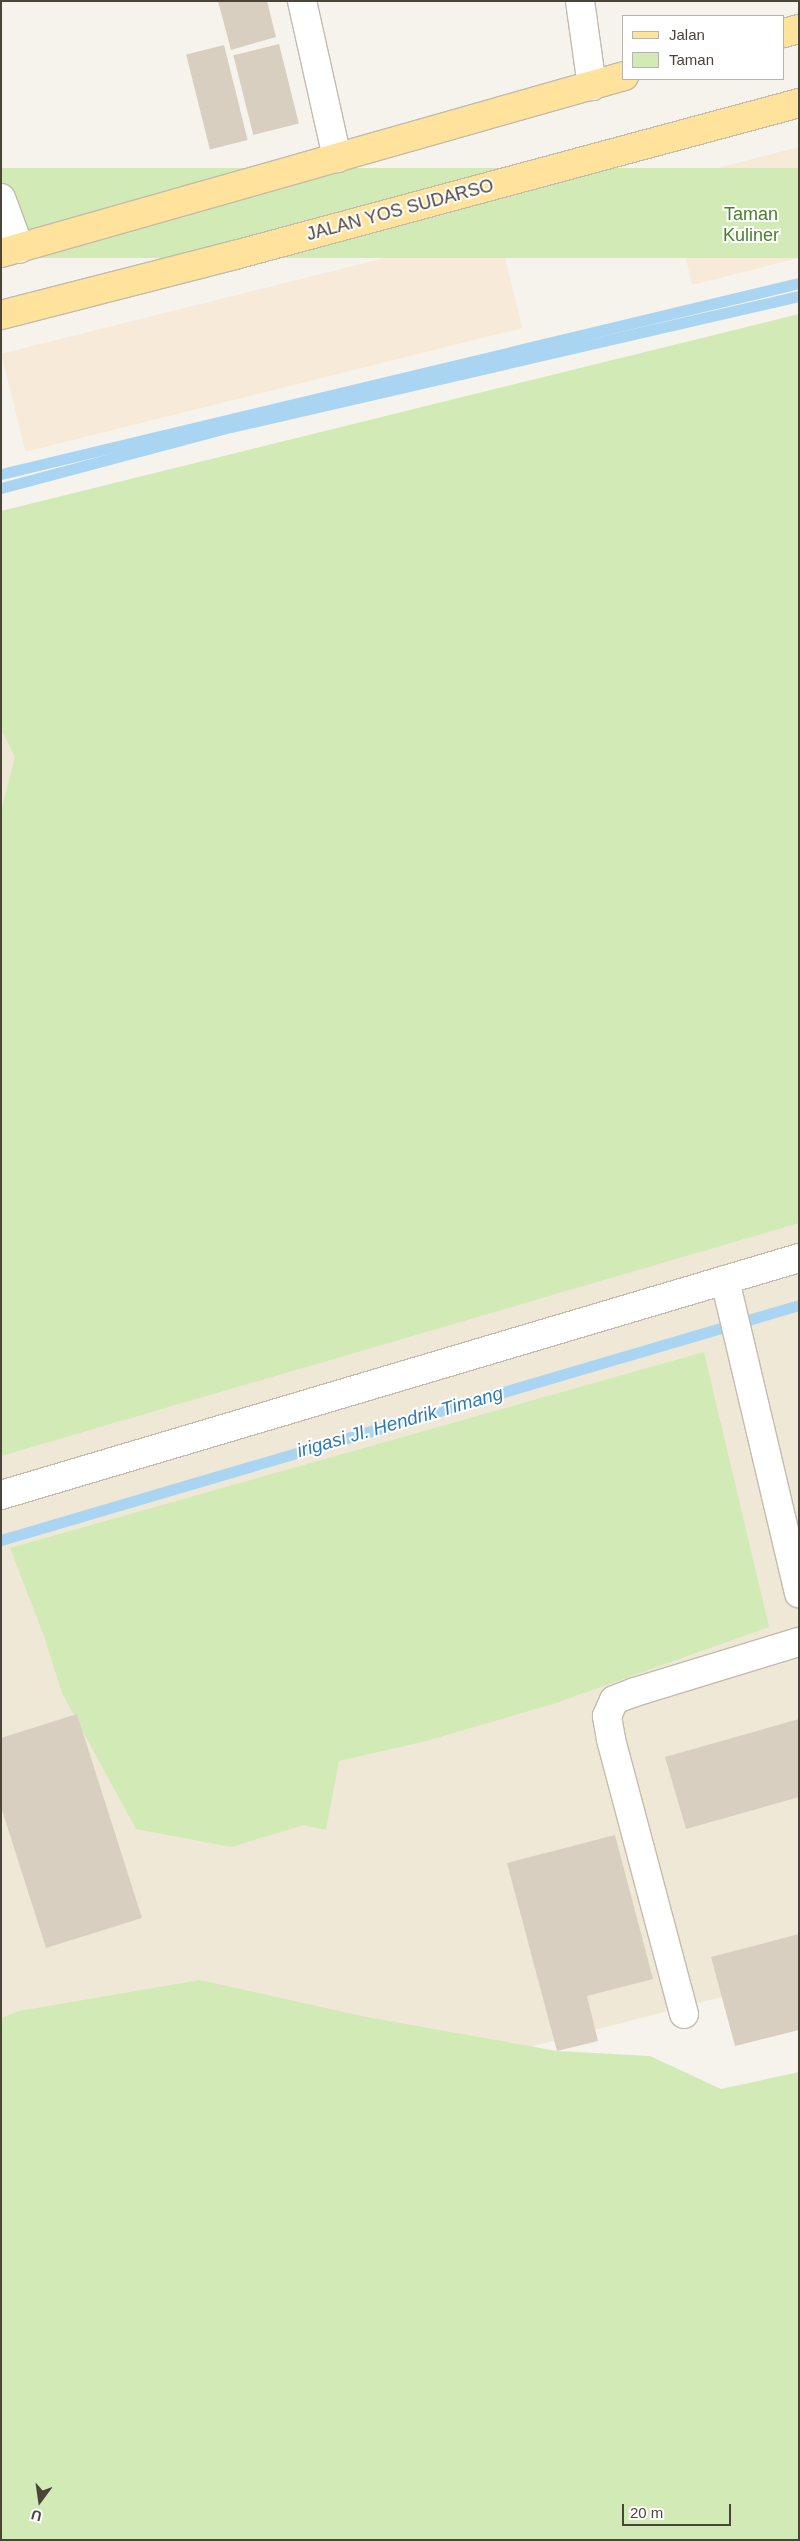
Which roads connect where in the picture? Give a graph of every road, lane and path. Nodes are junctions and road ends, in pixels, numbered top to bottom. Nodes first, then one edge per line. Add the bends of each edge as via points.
1 (302, 1) edge
2 (580, 1) edge
3 (799, 29) edge
4 (785, 33) edge
5 (622, 77) edge
6 (592, 86) junction
7 (799, 103) edge
8 (337, 158) junction
9 (1, 198) edge
10 (11, 251) edge
11 (1, 316) edge
12 (799, 1258) edge
13 (725, 1280) junction
14 (1, 1495) edge
15 (799, 1593) edge
16 (799, 1642) edge
17 (684, 2014) dead end

1 - 8 street
2 - 6 street
3 - 4 main road
5 - 6 main road
6 - 8 main road
7 - 11 main road, JALAN YOS SUDARSO
8 - 10 main road
9 - 10 street
12 - 13 street
13 - 14 street
13 - 15 street
16 - 17 street via 614,1700 607,1716

